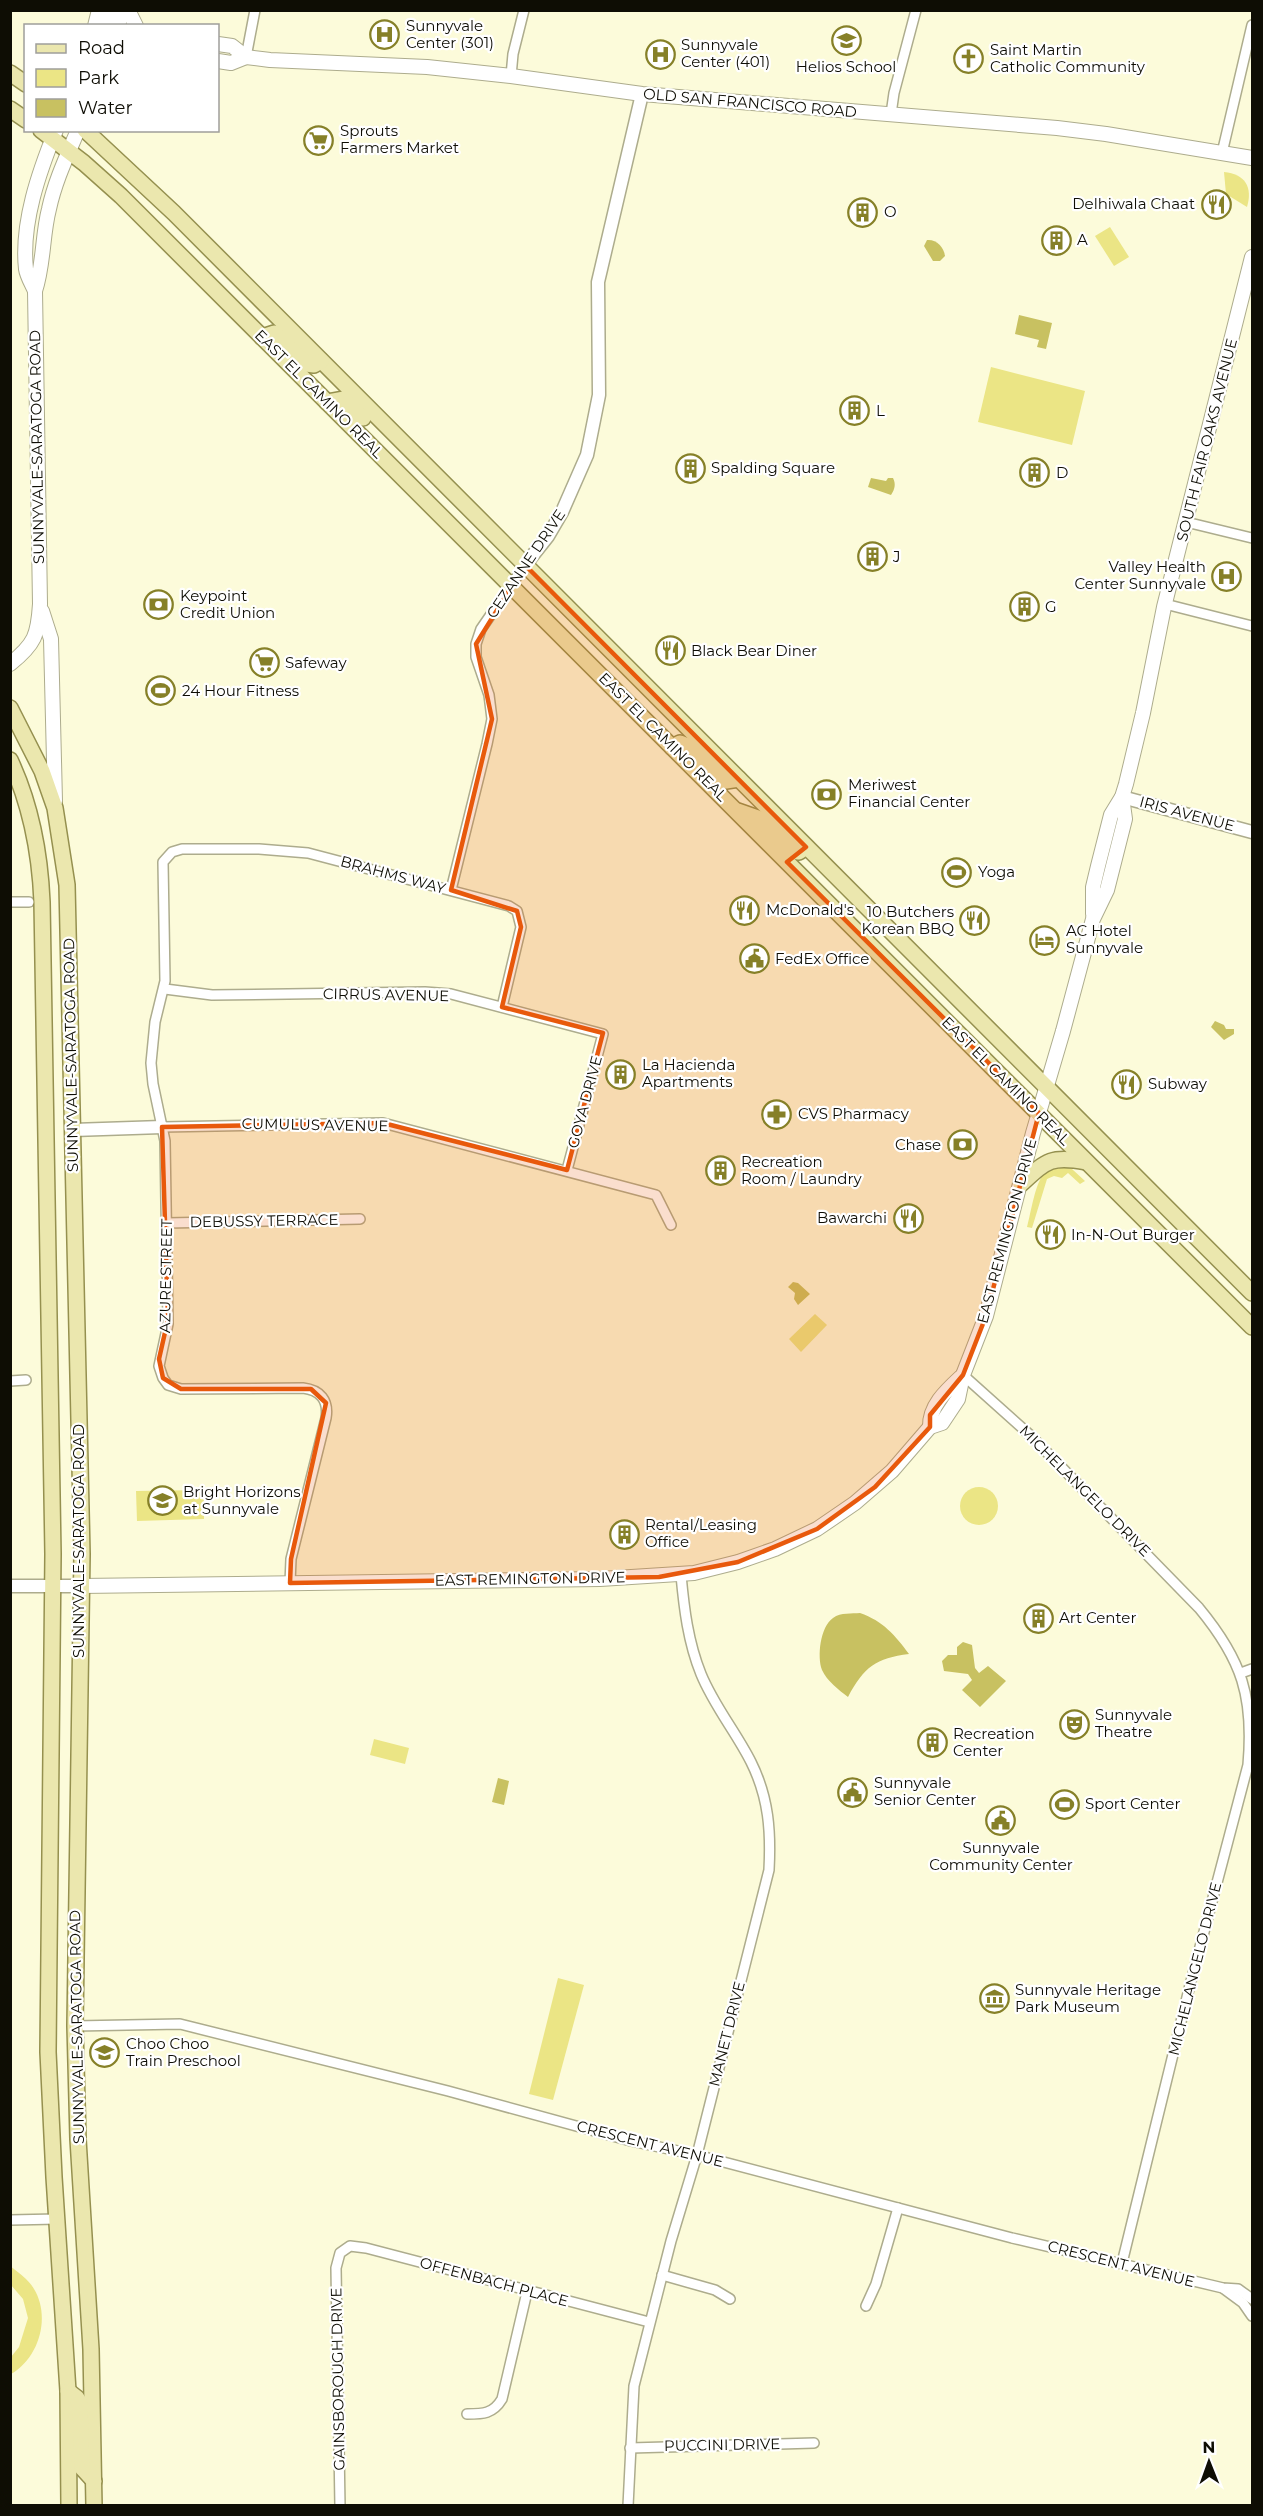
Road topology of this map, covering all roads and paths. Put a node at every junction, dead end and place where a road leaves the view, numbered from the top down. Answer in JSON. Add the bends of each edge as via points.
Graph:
{"nodes":[{"id":1,"x":128,"y":10,"type":"edge"},
{"id":2,"x":255,"y":10,"type":"edge"},
{"id":3,"x":524,"y":10,"type":"edge"},
{"id":4,"x":916,"y":10,"type":"edge"},
{"id":5,"x":135,"y":24,"type":"edge"},
{"id":6,"x":1252,"y":25,"type":"edge"},
{"id":7,"x":219,"y":44,"type":"edge"},
{"id":8,"x":246,"y":57,"type":"junction"},
{"id":9,"x":219,"y":61,"type":"edge"},
{"id":10,"x":10,"y":74,"type":"edge"},
{"id":11,"x":511,"y":76,"type":"junction"},
{"id":12,"x":24,"y":83,"type":"edge"},
{"id":13,"x":642,"y":94,"type":"junction"},
{"id":14,"x":10,"y":110,"type":"edge"},
{"id":15,"x":891,"y":114,"type":"junction"},
{"id":16,"x":24,"y":119,"type":"edge"},
{"id":17,"x":77,"y":132,"type":"edge"},
{"id":18,"x":87,"y":132,"type":"edge"},
{"id":19,"x":50,"y":134,"type":"edge"},
{"id":20,"x":69,"y":152,"type":"junction"},
{"id":21,"x":1222,"y":153,"type":"junction"},
{"id":22,"x":1252,"y":158,"type":"edge"},
{"id":23,"x":1252,"y":257,"type":"edge"},
{"id":24,"x":35,"y":291,"type":"junction"},
{"id":25,"x":262,"y":337,"type":"junction"},
{"id":26,"x":321,"y":361,"type":"junction"},
{"id":27,"x":327,"y":402,"type":"junction"},
{"id":28,"x":403,"y":445,"type":"junction"},
{"id":29,"x":1186,"y":522,"type":"junction"},
{"id":30,"x":1252,"y":538,"type":"edge"},
{"id":31,"x":525,"y":566,"type":"junction"},
{"id":32,"x":512,"y":586,"type":"junction"},
{"id":33,"x":40,"y":604,"type":"junction"},
{"id":34,"x":1165,"y":604,"type":"junction"},
{"id":35,"x":1252,"y":626,"type":"edge"},
{"id":36,"x":10,"y":664,"type":"edge"},
{"id":37,"x":10,"y":708,"type":"edge"},
{"id":38,"x":672,"y":747,"type":"junction"},
{"id":39,"x":10,"y":760,"type":"edge"},
{"id":40,"x":739,"y":779,"type":"junction"},
{"id":41,"x":1122,"y":797,"type":"junction"},
{"id":42,"x":55,"y":808,"type":"junction"},
{"id":43,"x":735,"y":810,"type":"junction"},
{"id":44,"x":1252,"y":832,"type":"edge"},
{"id":45,"x":806,"y":847,"type":"junction"},
{"id":46,"x":168,"y":855,"type":"joint"},
{"id":47,"x":451,"y":890,"type":"junction"},
{"id":48,"x":10,"y":902,"type":"edge"},
{"id":49,"x":29,"y":902,"type":"dead end"},
{"id":50,"x":165,"y":989,"type":"junction"},
{"id":51,"x":502,"y":1007,"type":"junction"},
{"id":52,"x":603,"y":1034,"type":"joint"},
{"id":53,"x":1047,"y":1087,"type":"junction"},
{"id":54,"x":1039,"y":1113,"type":"junction"},
{"id":55,"x":162,"y":1127,"type":"junction"},
{"id":56,"x":73,"y":1130,"type":"junction"},
{"id":57,"x":1086,"y":1162,"type":"junction"},
{"id":58,"x":567,"y":1170,"type":"junction"},
{"id":59,"x":1021,"y":1185,"type":"junction"},
{"id":60,"x":360,"y":1219,"type":"dead end"},
{"id":61,"x":167,"y":1223,"type":"junction"},
{"id":62,"x":671,"y":1225,"type":"dead end"},
{"id":63,"x":1252,"y":1293,"type":"edge"},
{"id":64,"x":1252,"y":1327,"type":"edge"},
{"id":65,"x":963,"y":1375,"type":"junction"},
{"id":66,"x":27,"y":1380,"type":"dead end"},
{"id":67,"x":10,"y":1381,"type":"edge"},
{"id":68,"x":681,"y":1575,"type":"junction"},
{"id":69,"x":290,"y":1583,"type":"junction"},
{"id":70,"x":10,"y":1586,"type":"edge"},
{"id":71,"x":52,"y":1586,"type":"junction"},
{"id":72,"x":81,"y":1586,"type":"junction"},
{"id":73,"x":1252,"y":1669,"type":"edge"},
{"id":74,"x":1241,"y":1673,"type":"junction"},
{"id":75,"x":75,"y":2026,"type":"junction"},
{"id":76,"x":697,"y":2155,"type":"junction"},
{"id":77,"x":898,"y":2208,"type":"junction"},
{"id":78,"x":10,"y":2220,"type":"edge"},
{"id":79,"x":57,"y":2220,"type":"junction"},
{"id":80,"x":340,"y":2253,"type":"joint"},
{"id":81,"x":1122,"y":2264,"type":"junction"},
{"id":82,"x":662,"y":2275,"type":"junction"},
{"id":83,"x":1223,"y":2288,"type":"junction"},
{"id":84,"x":527,"y":2292,"type":"junction"},
{"id":85,"x":730,"y":2299,"type":"dead end"},
{"id":86,"x":1252,"y":2299,"type":"edge"},
{"id":87,"x":866,"y":2306,"type":"dead end"},
{"id":88,"x":1252,"y":2315,"type":"edge"},
{"id":89,"x":650,"y":2322,"type":"junction"},
{"id":90,"x":68,"y":2391,"type":"junction"},
{"id":91,"x":467,"y":2414,"type":"dead end"},
{"id":92,"x":814,"y":2443,"type":"dead end"},
{"id":93,"x":630,"y":2448,"type":"junction"},
{"id":94,"x":94,"y":2481,"type":"junction"},
{"id":95,"x":69,"y":2505,"type":"edge"},
{"id":96,"x":94,"y":2505,"type":"edge"},
{"id":97,"x":340,"y":2505,"type":"edge"},
{"id":98,"x":628,"y":2505,"type":"edge"}],
"edges":[{"from":1,"to":5,"type":"main road"},
{"from":2,"to":8,"type":"street"},
{"from":3,"to":11,"type":"street"},
{"from":4,"to":15,"type":"street"},
{"from":6,"to":21,"type":"street"},
{"from":7,"to":8,"type":"main road","name":"OLD SAN FRANCISCO ROAD","via":[[231,46]]},
{"from":8,"to":9,"type":"main road","name":"OLD SAN FRANCISCO ROAD","via":[[231,63]]},
{"from":8,"to":11,"type":"main road","name":"OLD SAN FRANCISCO ROAD"},
{"from":10,"to":12,"type":"main road"},
{"from":11,"to":13,"type":"main road","name":"OLD SAN FRANCISCO ROAD"},
{"from":13,"to":15,"type":"main road","name":"OLD SAN FRANCISCO ROAD"},
{"from":13,"to":31,"type":"street","name":"CEZANNE DRIVE","via":[[598,282],[599,395],[587,454],[562,512]]},
{"from":14,"to":16,"type":"main road"},
{"from":15,"to":21,"type":"main road","name":"OLD SAN FRANCISCO ROAD","via":[[1106,134]]},
{"from":17,"to":20,"type":"main road","name":"SUNNYVALE-SARATOGA ROAD"},
{"from":18,"to":26,"type":"main road","name":"EAST EL CAMINO REAL","via":[[149,188]]},
{"from":19,"to":20,"type":"main road","name":"EAST EL CAMINO REAL"},
{"from":19,"to":24,"type":"main road","name":"SUNNYVALE-SARATOGA ROAD","via":[[28,232],[26,271]]},
{"from":20,"to":24,"type":"main road","name":"SUNNYVALE-SARATOGA ROAD","via":[[49,209],[42,271]]},
{"from":20,"to":25,"type":"main road","name":"EAST EL CAMINO REAL","via":[[120,196]]},
{"from":21,"to":22,"type":"main road","name":"OLD SAN FRANCISCO ROAD"},
{"from":23,"to":29,"type":"main road","name":"SOUTH FAIR OAKS AVENUE"},
{"from":24,"to":33,"type":"main road","name":"SUNNYVALE-SARATOGA ROAD"},
{"from":25,"to":26,"type":"main road","via":[[274,333],[306,364]]},
{"from":25,"to":27,"type":"main road","name":"EAST EL CAMINO REAL"},
{"from":26,"to":28,"type":"main road","name":"EAST EL CAMINO REAL"},
{"from":27,"to":28,"type":"main road","via":[[343,399],[388,444]]},
{"from":27,"to":32,"type":"main road","name":"EAST EL CAMINO REAL"},
{"from":28,"to":31,"type":"main road","name":"EAST EL CAMINO REAL"},
{"from":29,"to":30,"type":"street"},
{"from":29,"to":34,"type":"main road","name":"SOUTH FAIR OAKS AVENUE"},
{"from":31,"to":32,"type":"street","name":"CEZANNE DRIVE"},
{"from":31,"to":40,"type":"main road","name":"EAST EL CAMINO REAL"},
{"from":32,"to":38,"type":"main road","name":"EAST EL CAMINO REAL"},
{"from":32,"to":47,"type":"street","name":"CEZANNE DRIVE","via":[[481,629],[476,644],[492,719]]},
{"from":33,"to":36,"type":"main road","name":"SUNNYVALE-SARATOGA ROAD","via":[[39,621],[29,649]]},
{"from":33,"to":42,"type":"main road","name":"SUNNYVALE-SARATOGA ROAD","via":[[51,639]]},
{"from":34,"to":35,"type":"street"},
{"from":34,"to":41,"type":"main road","name":"SOUTH FAIR OAKS AVENUE"},
{"from":37,"to":42,"type":"main road","via":[[42,771]]},
{"from":38,"to":40,"type":"main road","via":[[680,743],[690,747],[726,781]]},
{"from":38,"to":43,"type":"main road","name":"EAST EL CAMINO REAL"},
{"from":39,"to":71,"type":"main road","name":"SUNNYVALE-SARATOGA ROAD","via":[[37,843],[42,902]]},
{"from":40,"to":45,"type":"main road","name":"EAST EL CAMINO REAL"},
{"from":41,"to":44,"type":"street","name":"IRIS AVENUE"},
{"from":41,"to":53,"type":"main road","name":"SOUTH FAIR OAKS AVENUE","via":[[1125,819],[1107,890],[1092,919]]},
{"from":42,"to":56,"type":"main road","name":"SUNNYVALE-SARATOGA ROAD","via":[[67,885]]},
{"from":43,"to":45,"type":"main road","via":[[758,818],[792,851]]},
{"from":43,"to":54,"type":"main road","name":"EAST EL CAMINO REAL"},
{"from":45,"to":53,"type":"main road","name":"EAST EL CAMINO REAL"},
{"from":46,"to":47,"type":"street","name":"BRAHMS WAY","via":[[182,849],[284,850]]},
{"from":46,"to":50,"type":"street","name":"AZURE STREET","via":[[163,868]]},
{"from":47,"to":51,"type":"street","name":"BRAHMS WAY","via":[[517,911],[522,927]]},
{"from":48,"to":49,"type":"street"},
{"from":50,"to":51,"type":"street","name":"CIRRUS AVENUE","via":[[212,995],[425,992],[451,994]]},
{"from":50,"to":55,"type":"street","name":"AZURE STREET","via":[[155,1022],[151,1063]]},
{"from":51,"to":52,"type":"street","name":"CIRRUS AVENUE"},
{"from":52,"to":58,"type":"street","name":"GOYA DRIVE"},
{"from":53,"to":54,"type":"main road","name":"EAST REMINGTON DRIVE"},
{"from":53,"to":63,"type":"main road","name":"EAST EL CAMINO REAL"},
{"from":54,"to":57,"type":"main road","name":"EAST EL CAMINO REAL"},
{"from":54,"to":59,"type":"main road","name":"EAST REMINGTON DRIVE"},
{"from":55,"to":56,"type":"street","name":"CUMULUS AVENUE"},
{"from":55,"to":58,"type":"street","name":"CUMULUS AVENUE","via":[[383,1123]]},
{"from":55,"to":61,"type":"street","name":"AZURE STREET"},
{"from":56,"to":72,"type":"main road","name":"SUNNYVALE-SARATOGA ROAD"},
{"from":57,"to":59,"type":"main road","via":[[1053,1159]]},
{"from":57,"to":64,"type":"main road","name":"EAST EL CAMINO REAL"},
{"from":58,"to":62,"type":"street","name":"CUMULUS AVENUE","via":[[656,1195]]},
{"from":59,"to":65,"type":"main road","name":"EAST REMINGTON DRIVE","via":[[986,1316]]},
{"from":60,"to":61,"type":"street","name":"DEBUSSY TERRACE"},
{"from":61,"to":69,"type":"street","name":"AZURE STREET","via":[[168,1330],[159,1366],[168,1385],[181,1389],[303,1388],[321,1394],[326,1402],[326,1418],[291,1560]]},
{"from":65,"to":68,"type":"main road","name":"EAST REMINGTON DRIVE","via":[[945,1391],[930,1415],[930,1427],[892,1471],[817,1528],[755,1557]]},
{"from":65,"to":74,"type":"street","name":"MICHELANGELO DRIVE","via":[[1030,1435],[1199,1608],[1221,1634]]},
{"from":66,"to":67,"type":"street"},
{"from":68,"to":69,"type":"main road","name":"EAST REMINGTON DRIVE"},
{"from":68,"to":76,"type":"street","name":"MANET DRIVE","via":[[695,1659],[718,1708],[751,1761],[761,1785],[771,1833],[769,1870]]},
{"from":69,"to":72,"type":"main road","name":"EAST REMINGTON DRIVE"},
{"from":70,"to":71,"type":"street"},
{"from":71,"to":72,"type":"street"},
{"from":71,"to":79,"type":"main road","name":"SUNNYVALE-SARATOGA ROAD","via":[[47,1994]]},
{"from":72,"to":75,"type":"main road","name":"SUNNYVALE-SARATOGA ROAD"},
{"from":73,"to":74,"type":"street"},
{"from":74,"to":81,"type":"street","name":"MICHELANGELO DRIVE","via":[[1249,1701],[1248,1765]]},
{"from":75,"to":76,"type":"street","name":"CRESCENT AVENUE","via":[[180,2024]]},
{"from":75,"to":94,"type":"main road","name":"SUNNYVALE-SARATOGA ROAD"},
{"from":76,"to":77,"type":"street","name":"CRESCENT AVENUE"},
{"from":76,"to":82,"type":"street","name":"MANET DRIVE"},
{"from":77,"to":81,"type":"street","name":"CRESCENT AVENUE"},
{"from":77,"to":87,"type":"street"},
{"from":78,"to":79,"type":"street"},
{"from":79,"to":90,"type":"main road","name":"SUNNYVALE-SARATOGA ROAD"},
{"from":80,"to":84,"type":"street","name":"OFFENBACH PLACE","via":[[350,2246],[366,2248]]},
{"from":80,"to":97,"type":"street","name":"GAINSBOROUGH DRIVE","via":[[336,2268]]},
{"from":81,"to":83,"type":"street","name":"CRESCENT AVENUE"},
{"from":82,"to":85,"type":"street","via":[[715,2290]]},
{"from":82,"to":89,"type":"street","name":"MANET DRIVE"},
{"from":83,"to":86,"type":"street","name":"CRESCENT AVENUE","via":[[1238,2289]]},
{"from":83,"to":88,"type":"street","name":"CRESCENT AVENUE"},
{"from":84,"to":89,"type":"street","name":"OFFENBACH PLACE"},
{"from":84,"to":91,"type":"street","via":[[502,2399],[496,2409]]},
{"from":89,"to":93,"type":"street","name":"MANET DRIVE","via":[[634,2386]]},
{"from":90,"to":94,"type":"main road","name":"SUNNYVALE-SARATOGA ROAD","via":[[80,2403],[82,2468]]},
{"from":90,"to":95,"type":"main road","name":"SUNNYVALE-SARATOGA ROAD"},
{"from":92,"to":93,"type":"street","name":"PUCCINI DRIVE"},
{"from":93,"to":98,"type":"street","name":"MANET DRIVE"},
{"from":94,"to":96,"type":"main road","name":"SUNNYVALE-SARATOGA ROAD"}]}
